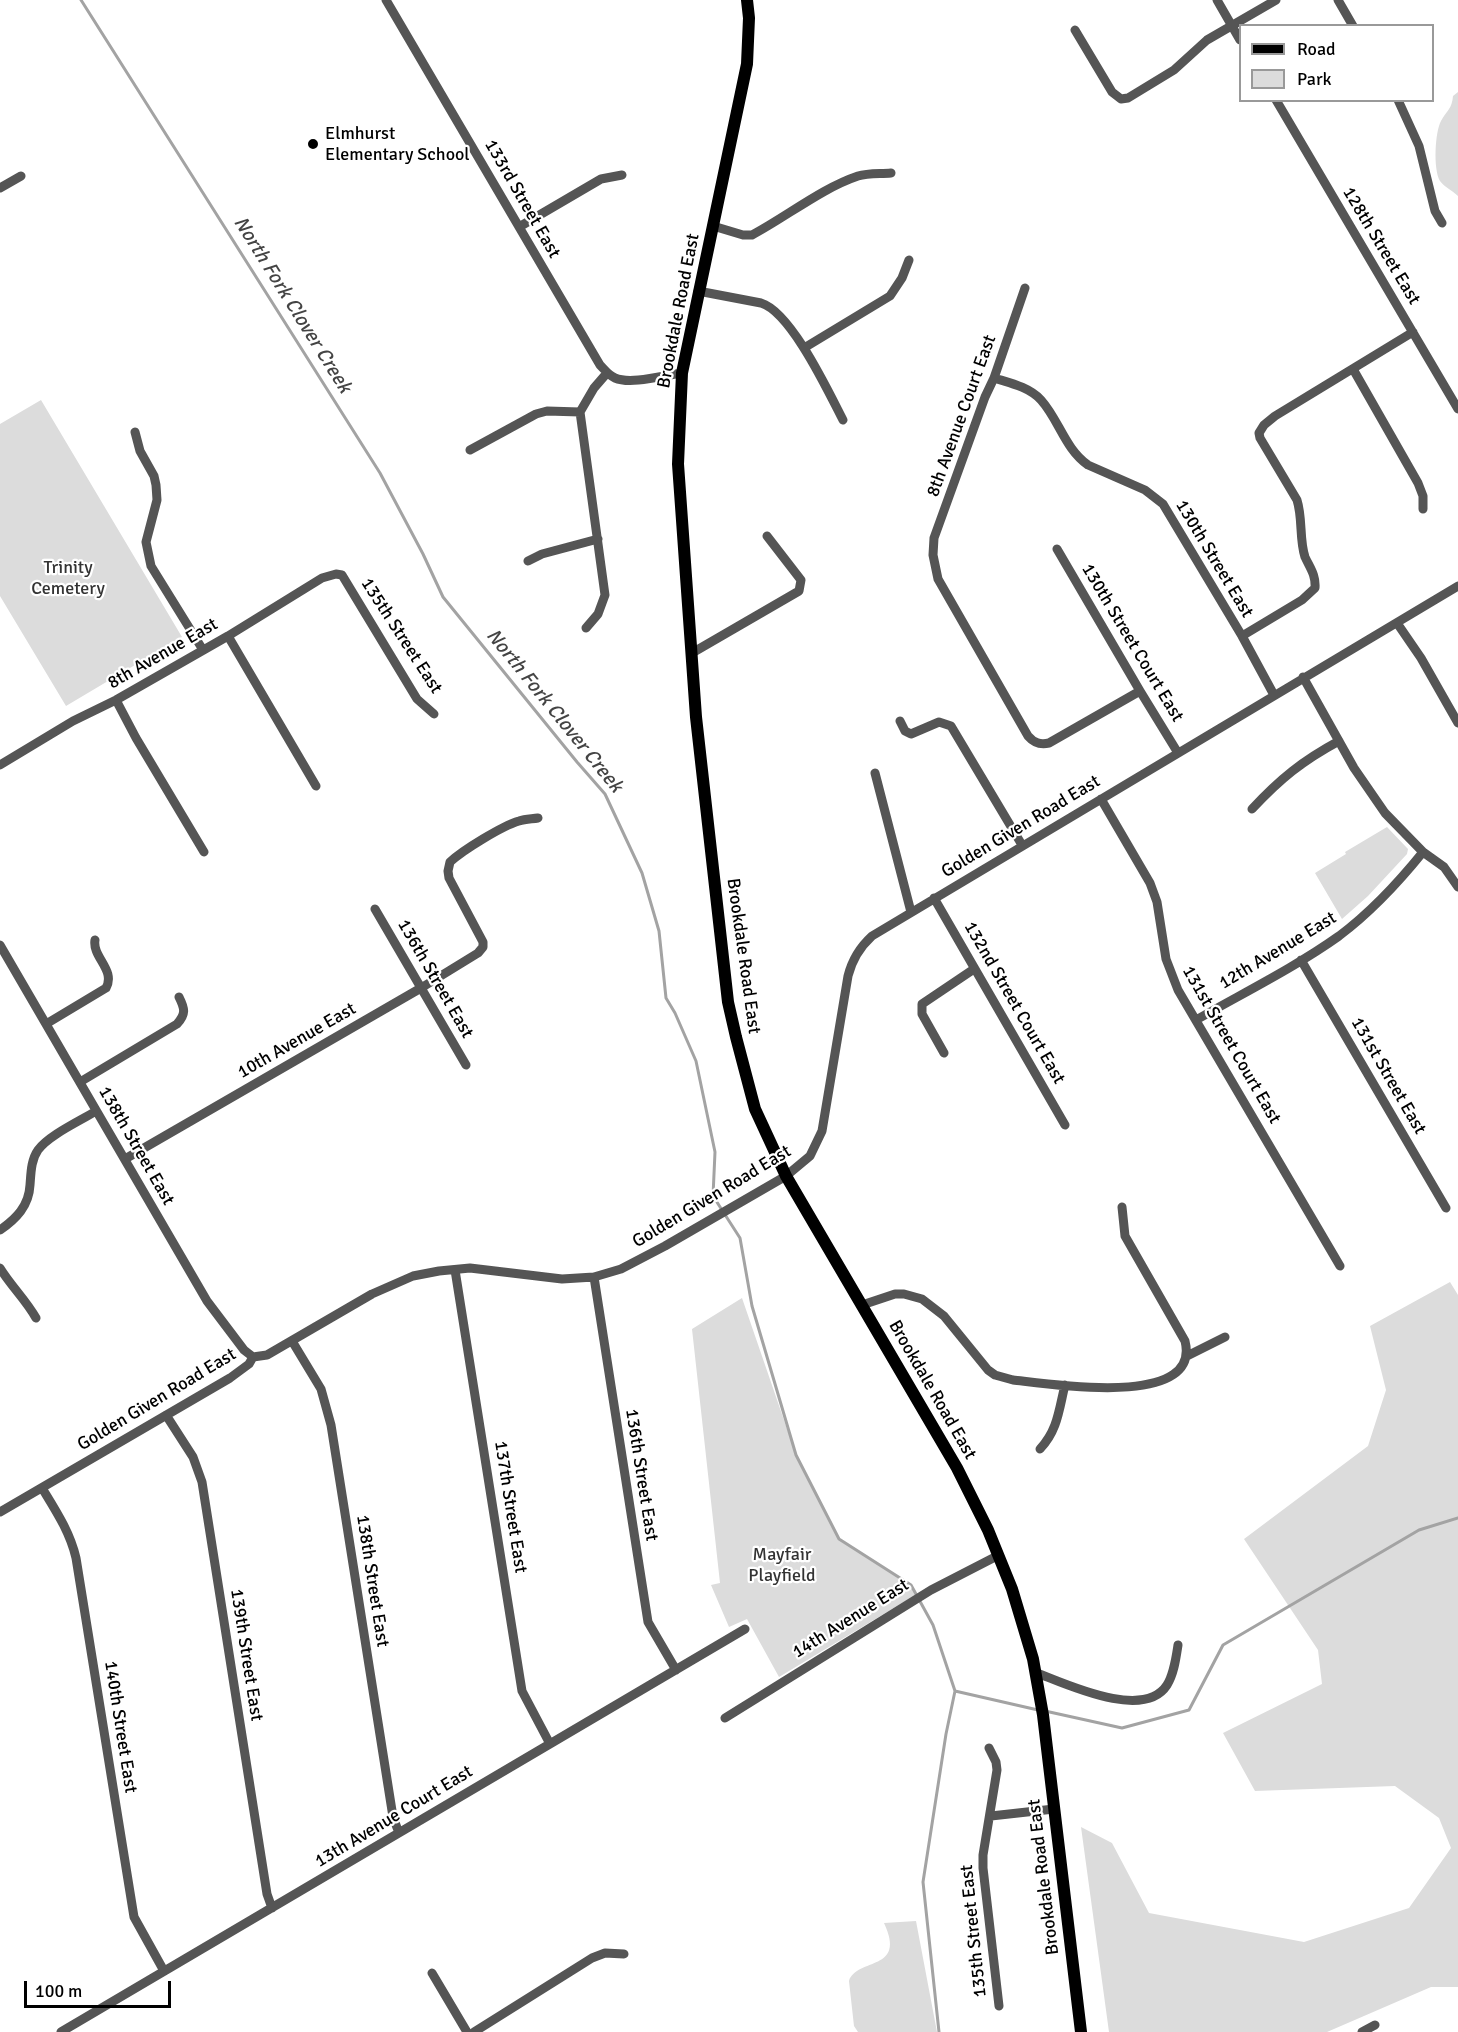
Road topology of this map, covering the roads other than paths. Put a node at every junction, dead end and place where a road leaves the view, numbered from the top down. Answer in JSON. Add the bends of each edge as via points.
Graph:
{"nodes":[{"id":1,"x":386,"y":0,"type":"edge"},
{"id":2,"x":747,"y":0,"type":"edge"},
{"id":3,"x":1217,"y":0,"type":"edge"},
{"id":4,"x":1276,"y":0,"type":"edge"},
{"id":5,"x":1338,"y":0,"type":"edge"},
{"id":6,"x":1352,"y":24,"type":"edge"},
{"id":7,"x":1232,"y":26,"type":"junction"},
{"id":8,"x":1075,"y":30,"type":"dead end"},
{"id":9,"x":1239,"y":38,"type":"edge"},
{"id":10,"x":1277,"y":102,"type":"edge"},
{"id":11,"x":1399,"y":102,"type":"edge"},
{"id":12,"x":891,"y":173,"type":"dead end"},
{"id":13,"x":622,"y":175,"type":"dead end"},
{"id":14,"x":21,"y":176,"type":"dead end"},
{"id":15,"x":0,"y":188,"type":"edge"},
{"id":16,"x":1442,"y":223,"type":"dead end"},
{"id":17,"x":713,"y":226,"type":"junction"},
{"id":18,"x":519,"y":227,"type":"junction"},
{"id":19,"x":909,"y":260,"type":"dead end"},
{"id":20,"x":1025,"y":288,"type":"dead end"},
{"id":21,"x":698,"y":291,"type":"junction"},
{"id":22,"x":1413,"y":332,"type":"junction"},
{"id":23,"x":804,"y":348,"type":"junction"},
{"id":24,"x":1353,"y":369,"type":"junction"},
{"id":25,"x":607,"y":373,"type":"junction"},
{"id":26,"x":682,"y":373,"type":"junction"},
{"id":27,"x":994,"y":378,"type":"junction"},
{"id":28,"x":1454,"y":393,"type":"edge"},
{"id":29,"x":1458,"y":408,"type":"edge"},
{"id":30,"x":580,"y":412,"type":"junction"},
{"id":31,"x":843,"y":420,"type":"dead end"},
{"id":32,"x":135,"y":432,"type":"dead end"},
{"id":33,"x":470,"y":450,"type":"dead end"},
{"id":34,"x":1423,"y":509,"type":"dead end"},
{"id":35,"x":767,"y":536,"type":"dead end"},
{"id":36,"x":598,"y":539,"type":"junction"},
{"id":37,"x":1058,"y":549,"type":"dead end"},
{"id":38,"x":528,"y":561,"type":"dead end"},
{"id":39,"x":342,"y":574,"type":"joint"},
{"id":40,"x":1458,"y":586,"type":"edge"},
{"id":41,"x":1397,"y":622,"type":"junction"},
{"id":42,"x":586,"y":628,"type":"dead end"},
{"id":43,"x":228,"y":636,"type":"junction"},
{"id":44,"x":1242,"y":636,"type":"junction"},
{"id":45,"x":203,"y":650,"type":"junction"},
{"id":46,"x":692,"y":653,"type":"junction"},
{"id":47,"x":1303,"y":678,"type":"junction"},
{"id":48,"x":1140,"y":691,"type":"junction"},
{"id":49,"x":1274,"y":694,"type":"junction"},
{"id":50,"x":116,"y":700,"type":"junction"},
{"id":51,"x":434,"y":714,"type":"dead end"},
{"id":52,"x":900,"y":721,"type":"dead end"},
{"id":53,"x":1458,"y":723,"type":"edge"},
{"id":54,"x":1339,"y":741,"type":"junction"},
{"id":55,"x":1178,"y":753,"type":"junction"},
{"id":56,"x":0,"y":765,"type":"edge"},
{"id":57,"x":875,"y":773,"type":"dead end"},
{"id":58,"x":316,"y":786,"type":"dead end"},
{"id":59,"x":1101,"y":799,"type":"junction"},
{"id":60,"x":1251,"y":809,"type":"dead end"},
{"id":61,"x":538,"y":818,"type":"dead end"},
{"id":62,"x":1022,"y":845,"type":"junction"},
{"id":63,"x":204,"y":852,"type":"dead end"},
{"id":64,"x":1423,"y":852,"type":"junction"},
{"id":65,"x":1458,"y":887,"type":"edge"},
{"id":66,"x":934,"y":898,"type":"junction"},
{"id":67,"x":375,"y":909,"type":"dead end"},
{"id":68,"x":911,"y":912,"type":"junction"},
{"id":69,"x":95,"y":940,"type":"dead end"},
{"id":70,"x":0,"y":945,"type":"edge"},
{"id":71,"x":1301,"y":960,"type":"junction"},
{"id":72,"x":974,"y":969,"type":"junction"},
{"id":73,"x":421,"y":988,"type":"junction"},
{"id":74,"x":179,"y":997,"type":"dead end"},
{"id":75,"x":1196,"y":1020,"type":"junction"},
{"id":76,"x":46,"y":1024,"type":"junction"},
{"id":77,"x":944,"y":1053,"type":"dead end"},
{"id":78,"x":466,"y":1065,"type":"dead end"},
{"id":79,"x":80,"y":1082,"type":"junction"},
{"id":80,"x":96,"y":1111,"type":"junction"},
{"id":81,"x":1065,"y":1125,"type":"dead end"},
{"id":82,"x":125,"y":1159,"type":"junction"},
{"id":83,"x":786,"y":1176,"type":"junction"},
{"id":84,"x":1122,"y":1207,"type":"dead end"},
{"id":85,"x":1446,"y":1208,"type":"dead end"},
{"id":86,"x":0,"y":1230,"type":"edge"},
{"id":87,"x":1340,"y":1266,"type":"dead end"},
{"id":88,"x":0,"y":1268,"type":"edge"},
{"id":89,"x":455,"y":1270,"type":"junction"},
{"id":90,"x":594,"y":1277,"type":"junction"},
{"id":91,"x":862,"y":1305,"type":"junction"},
{"id":92,"x":36,"y":1318,"type":"dead end"},
{"id":93,"x":1225,"y":1337,"type":"dead end"},
{"id":94,"x":292,"y":1341,"type":"junction"},
{"id":95,"x":1187,"y":1356,"type":"junction"},
{"id":96,"x":253,"y":1357,"type":"junction"},
{"id":97,"x":1065,"y":1385,"type":"junction"},
{"id":98,"x":166,"y":1415,"type":"junction"},
{"id":99,"x":1040,"y":1449,"type":"dead end"},
{"id":100,"x":42,"y":1488,"type":"junction"},
{"id":101,"x":0,"y":1512,"type":"edge"},
{"id":102,"x":999,"y":1555,"type":"junction"},
{"id":103,"x":745,"y":1629,"type":"dead end"},
{"id":104,"x":1178,"y":1645,"type":"dead end"},
{"id":105,"x":676,"y":1670,"type":"junction"},
{"id":106,"x":1037,"y":1673,"type":"junction"},
{"id":107,"x":724,"y":1718,"type":"dead end"},
{"id":108,"x":550,"y":1743,"type":"junction"},
{"id":109,"x":989,"y":1748,"type":"dead end"},
{"id":110,"x":1054,"y":1809,"type":"junction"},
{"id":111,"x":991,"y":1816,"type":"junction"},
{"id":112,"x":399,"y":1833,"type":"junction"},
{"id":113,"x":272,"y":1908,"type":"junction"},
{"id":114,"x":624,"y":1954,"type":"dead end"},
{"id":115,"x":164,"y":1971,"type":"junction"},
{"id":116,"x":432,"y":1973,"type":"dead end"},
{"id":117,"x":999,"y":2006,"type":"dead end"},
{"id":118,"x":1375,"y":2025,"type":"dead end"},
{"id":119,"x":61,"y":2032,"type":"edge"},
{"id":120,"x":467,"y":2032,"type":"edge"},
{"id":121,"x":474,"y":2032,"type":"edge"},
{"id":122,"x":1081,"y":2032,"type":"edge"},
{"id":123,"x":1362,"y":2032,"type":"edge"}],
"edges":[{"from":1,"to":18,"type":"street","name":"133rd Street East"},
{"from":2,"to":17,"type":"main road","name":"Brookdale Road East","via":[[747,64]]},
{"from":3,"to":7,"type":"street"},
{"from":4,"to":7,"type":"street"},
{"from":5,"to":6,"type":"street"},
{"from":7,"to":8,"type":"street","via":[[1200,45],[1174,70],[1121,99],[1112,92]]},
{"from":7,"to":9,"type":"street"},
{"from":10,"to":22,"type":"street","name":"128th Street East"},
{"from":11,"to":16,"type":"street","via":[[1419,146],[1435,211]]},
{"from":12,"to":17,"type":"street","via":[[849,180],[752,235]]},
{"from":13,"to":18,"type":"street","via":[[601,178]]},
{"from":14,"to":15,"type":"street"},
{"from":17,"to":21,"type":"main road","name":"Brookdale Road East"},
{"from":18,"to":25,"type":"street","name":"133rd Street East"},
{"from":19,"to":23,"type":"street","via":[[903,278],[890,296]]},
{"from":20,"to":27,"type":"street","name":"8th Avenue Court East"},
{"from":21,"to":23,"type":"street","via":[[768,305],[783,318]]},
{"from":21,"to":26,"type":"main road","name":"Brookdale Road East"},
{"from":22,"to":24,"type":"street"},
{"from":22,"to":28,"type":"street","name":"128th Street East"},
{"from":23,"to":31,"type":"street"},
{"from":24,"to":34,"type":"street","via":[[1418,483]]},
{"from":24,"to":44,"type":"street","via":[[1275,416],[1259,433],[1300,510],[1303,548],[1315,577],[1315,588]]},
{"from":25,"to":26,"type":"street","via":[[627,380]]},
{"from":25,"to":30,"type":"street"},
{"from":26,"to":46,"type":"main road","name":"Brookdale Road East","via":[[678,464]]},
{"from":27,"to":44,"type":"street","name":"130th Street East","via":[[1024,388],[1041,400],[1081,460],[1145,490],[1163,504]]},
{"from":27,"to":48,"type":"street","name":"8th Avenue Court East","via":[[934,538],[938,579],[1034,742],[1049,743]]},
{"from":28,"to":29,"type":"street","name":"128th Street East"},
{"from":30,"to":33,"type":"street","via":[[536,414]]},
{"from":30,"to":36,"type":"street"},
{"from":32,"to":45,"type":"street","via":[[156,485],[157,500],[146,542],[151,566]]},
{"from":35,"to":46,"type":"street","via":[[801,580],[799,591]]},
{"from":36,"to":38,"type":"street"},
{"from":36,"to":42,"type":"street","via":[[605,596],[598,614]]},
{"from":37,"to":48,"type":"street","name":"130th Street Court East"},
{"from":39,"to":43,"type":"street","name":"8th Avenue East","via":[[322,578]]},
{"from":39,"to":51,"type":"street","name":"135th Street East","via":[[417,699]]},
{"from":40,"to":41,"type":"street","name":"Golden Given Road East"},
{"from":41,"to":47,"type":"street","name":"Golden Given Road East"},
{"from":41,"to":53,"type":"street"},
{"from":43,"to":45,"type":"street","name":"8th Avenue East"},
{"from":43,"to":58,"type":"street"},
{"from":44,"to":49,"type":"street","name":"130th Street East"},
{"from":45,"to":50,"type":"street","name":"8th Avenue East"},
{"from":46,"to":83,"type":"main road","name":"Brookdale Road East","via":[[728,1002],[755,1109]]},
{"from":47,"to":49,"type":"street","name":"Golden Given Road East"},
{"from":47,"to":54,"type":"street"},
{"from":48,"to":55,"type":"street","name":"130th Street Court East"},
{"from":49,"to":55,"type":"street","name":"Golden Given Road East"},
{"from":50,"to":56,"type":"street","name":"8th Avenue East"},
{"from":50,"to":63,"type":"street"},
{"from":52,"to":62,"type":"street","via":[[911,734],[939,722],[951,726]]},
{"from":54,"to":60,"type":"street","via":[[1280,779]]},
{"from":54,"to":64,"type":"street","via":[[1385,813]]},
{"from":55,"to":59,"type":"street","name":"Golden Given Road East"},
{"from":57,"to":68,"type":"street"},
{"from":59,"to":62,"type":"street","name":"Golden Given Road East"},
{"from":59,"to":75,"type":"street","name":"131st Street Court East","via":[[1150,883],[1167,965]]},
{"from":61,"to":73,"type":"street","name":"10th Avenue East","via":[[518,821],[450,862],[449,878],[483,947]]},
{"from":62,"to":66,"type":"street","name":"Golden Given Road East"},
{"from":64,"to":65,"type":"street","via":[[1444,867]]},
{"from":64,"to":71,"type":"street","name":"12th Avenue East","via":[[1357,922]]},
{"from":66,"to":68,"type":"street","name":"Golden Given Road East"},
{"from":66,"to":72,"type":"street","name":"132nd Street Court East"},
{"from":67,"to":73,"type":"street","name":"136th Street East"},
{"from":68,"to":83,"type":"street","name":"Golden Given Road East","via":[[872,936],[850,966],[822,1131],[810,1156]]},
{"from":69,"to":76,"type":"street","via":[[96,951],[108,973],[106,988]]},
{"from":70,"to":76,"type":"street","name":"138th Street East"},
{"from":71,"to":75,"type":"street","name":"12th Avenue East"},
{"from":71,"to":85,"type":"street","name":"131st Street East"},
{"from":72,"to":77,"type":"street","via":[[922,1004],[922,1014]]},
{"from":72,"to":81,"type":"street","name":"132nd Street Court East"},
{"from":73,"to":78,"type":"street","name":"136th Street East"},
{"from":73,"to":82,"type":"street","name":"10th Avenue East"},
{"from":74,"to":79,"type":"street","via":[[184,1013],[177,1024]]},
{"from":75,"to":87,"type":"street","name":"131st Street Court East"},
{"from":76,"to":79,"type":"street","name":"138th Street East"},
{"from":79,"to":80,"type":"street","name":"138th Street East"},
{"from":80,"to":82,"type":"street","name":"138th Street East"},
{"from":80,"to":86,"type":"street","via":[[38,1150],[26,1203],[17,1217]]},
{"from":82,"to":96,"type":"street","name":"138th Street East","via":[[207,1301]]},
{"from":83,"to":90,"type":"street","name":"Golden Given Road East","via":[[632,1264]]},
{"from":83,"to":91,"type":"main road","name":"Brookdale Road East"},
{"from":84,"to":95,"type":"street","via":[[1125,1236],[1178,1326]]},
{"from":88,"to":92,"type":"street"},
{"from":89,"to":90,"type":"street","name":"Golden Given Road East","via":[[470,1268],[547,1278]]},
{"from":89,"to":94,"type":"street","name":"Golden Given Road East","via":[[413,1276],[389,1286]]},
{"from":89,"to":108,"type":"street","name":"137th Street East","via":[[522,1691]]},
{"from":90,"to":105,"type":"street","name":"136th Street East","via":[[648,1622]]},
{"from":91,"to":97,"type":"street","via":[[895,1294],[922,1299],[944,1316],[995,1375]]},
{"from":91,"to":102,"type":"main road","name":"Brookdale Road East","via":[[957,1468]]},
{"from":93,"to":95,"type":"street"},
{"from":94,"to":96,"type":"street","name":"Golden Given Road East","via":[[267,1355]]},
{"from":94,"to":112,"type":"street","name":"138th Street East","via":[[321,1389],[331,1425],[393,1818]]},
{"from":95,"to":97,"type":"street","via":[[1179,1371],[1135,1387]]},
{"from":96,"to":98,"type":"street","name":"Golden Given Road East","via":[[240,1371]]},
{"from":97,"to":99,"type":"street","via":[[1055,1426]]},
{"from":98,"to":100,"type":"street","name":"Golden Given Road East"},
{"from":98,"to":113,"type":"street","name":"139th Street East","via":[[193,1457],[202,1482]]},
{"from":100,"to":101,"type":"street","name":"Golden Given Road East"},
{"from":100,"to":115,"type":"street","name":"140th Street East","via":[[68,1532],[76,1558],[134,1917]]},
{"from":102,"to":106,"type":"main road","name":"Brookdale Road East"},
{"from":102,"to":107,"type":"street","name":"14th Avenue East","via":[[931,1590]]},
{"from":103,"to":105,"type":"street","name":"13th Avenue Court East"},
{"from":104,"to":106,"type":"street","via":[[1175,1664],[1162,1691],[1137,1700],[1102,1696]]},
{"from":105,"to":108,"type":"street","name":"13th Avenue Court East"},
{"from":106,"to":110,"type":"main road","name":"Brookdale Road East"},
{"from":108,"to":112,"type":"street","name":"13th Avenue Court East"},
{"from":109,"to":111,"type":"street","name":"135th Street East","via":[[998,1770]]},
{"from":110,"to":111,"type":"street"},
{"from":110,"to":122,"type":"main road","name":"Brookdale Road East"},
{"from":111,"to":117,"type":"street","name":"135th Street East","via":[[983,1868]]},
{"from":112,"to":113,"type":"street","name":"13th Avenue Court East"},
{"from":113,"to":115,"type":"street","name":"13th Avenue Court East"},
{"from":114,"to":121,"type":"street","via":[[605,1953],[592,1958]]},
{"from":115,"to":119,"type":"street","name":"13th Avenue Court East"},
{"from":116,"to":120,"type":"street"},
{"from":118,"to":123,"type":"street"}]}
